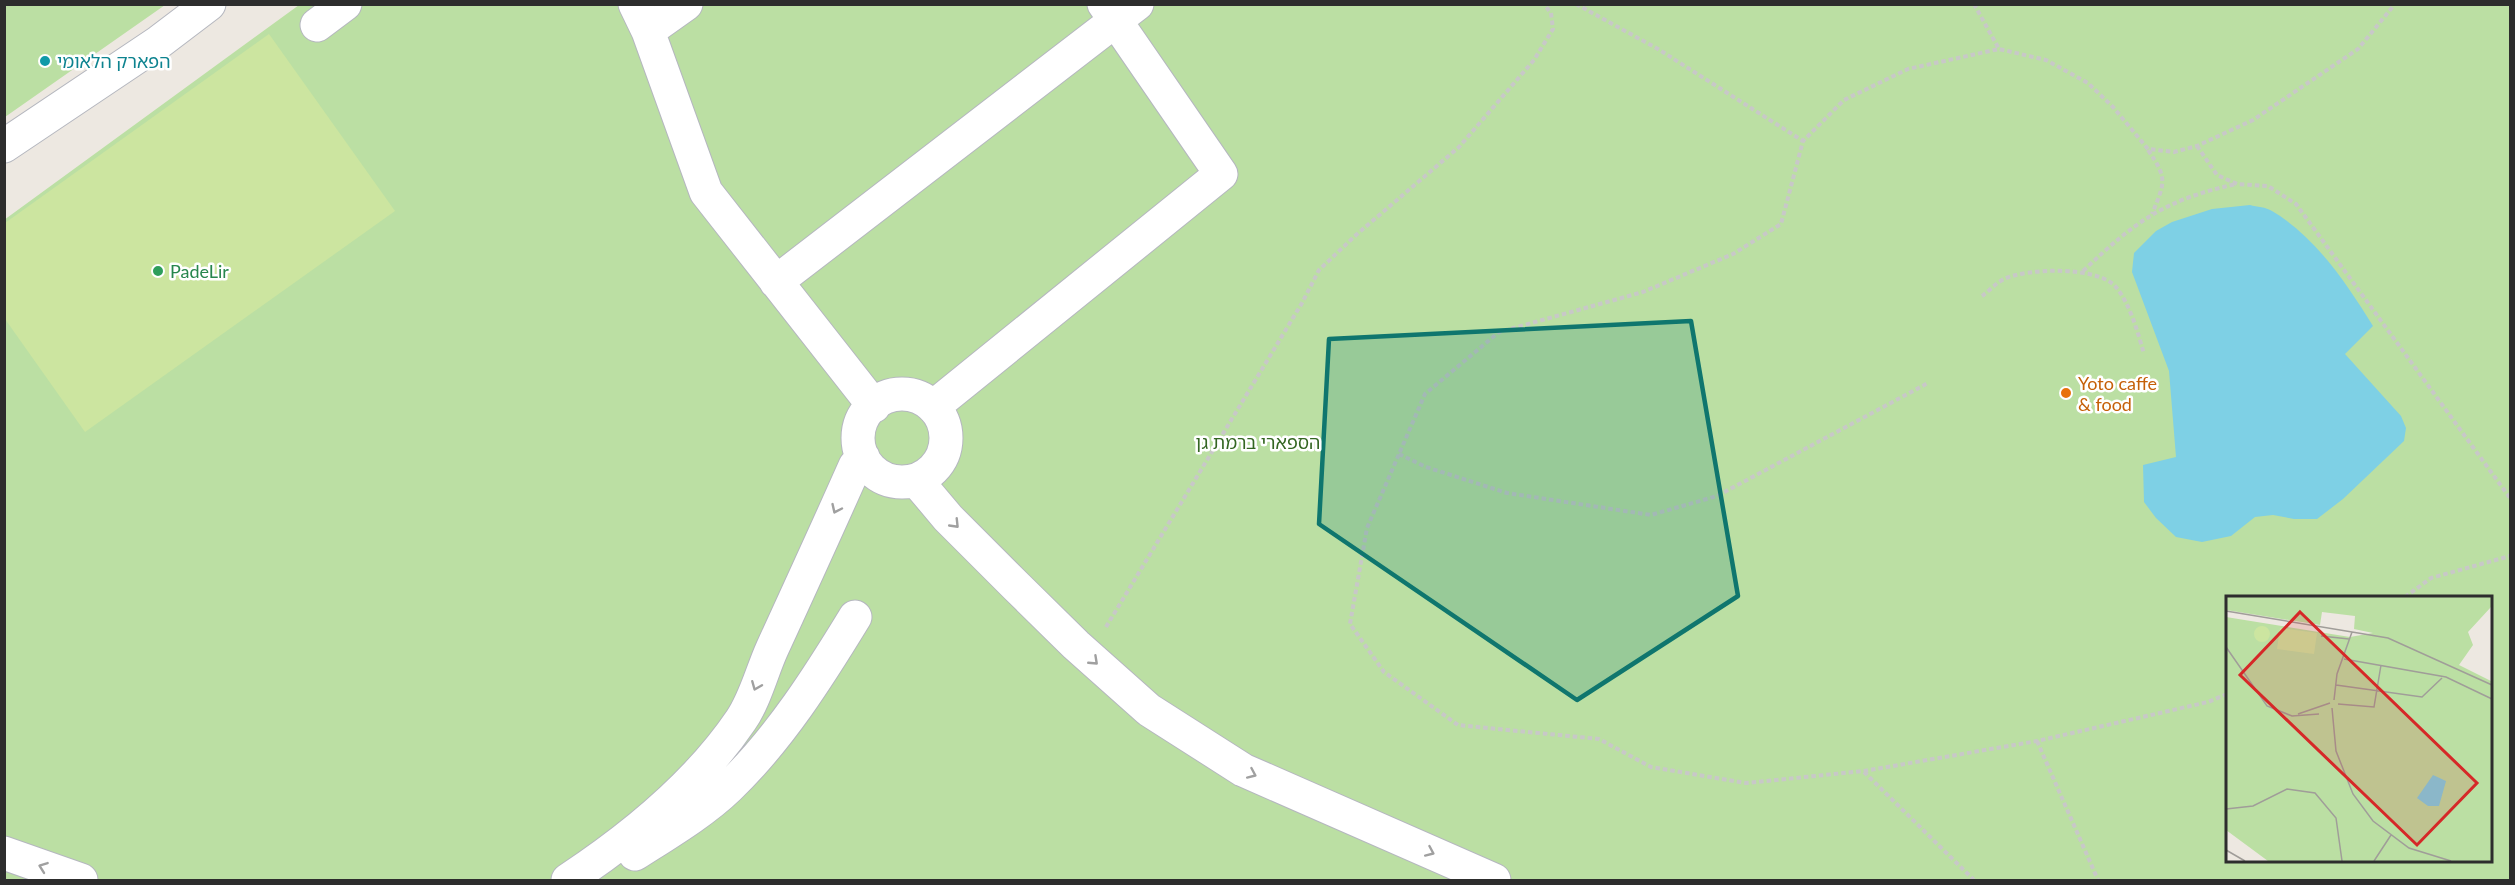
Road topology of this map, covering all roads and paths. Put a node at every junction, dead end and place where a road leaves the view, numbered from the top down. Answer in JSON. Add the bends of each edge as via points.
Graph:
{"nodes":[{"id":1,"x":209,"y":4,"type":"edge"},
{"id":2,"x":345,"y":4,"type":"edge"},
{"id":3,"x":686,"y":4,"type":"edge"},
{"id":4,"x":1545,"y":4,"type":"edge"},
{"id":5,"x":1576,"y":4,"type":"edge"},
{"id":6,"x":1974,"y":4,"type":"edge"},
{"id":7,"x":2395,"y":4,"type":"edge"},
{"id":8,"x":1118,"y":10,"type":"edge"},
{"id":9,"x":642,"y":18,"type":"edge"},
{"id":10,"x":317,"y":25,"type":"dead end"},
{"id":11,"x":1999,"y":49,"type":"junction"},
{"id":12,"x":1803,"y":141,"type":"junction"},
{"id":13,"x":4,"y":146,"type":"edge"},
{"id":14,"x":2197,"y":146,"type":"junction"},
{"id":15,"x":2148,"y":149,"type":"junction"},
{"id":16,"x":2237,"y":184,"type":"junction"},
{"id":17,"x":2152,"y":215,"type":"junction"},
{"id":18,"x":2084,"y":271,"type":"junction"},
{"id":19,"x":776,"y":282,"type":"junction"},
{"id":20,"x":1982,"y":296,"type":"dead end"},
{"id":21,"x":2144,"y":354,"type":"dead end"},
{"id":22,"x":1928,"y":383,"type":"dead end"},
{"id":23,"x":874,"y":406,"type":"junction"},
{"id":24,"x":933,"y":406,"type":"junction"},
{"id":25,"x":1399,"y":454,"type":"junction"},
{"id":26,"x":863,"y":457,"type":"junction"},
{"id":27,"x":916,"y":480,"type":"junction"},
{"id":28,"x":2511,"y":498,"type":"edge"},
{"id":29,"x":2511,"y":556,"type":"edge"},
{"id":30,"x":2406,"y":596,"type":"edge"},
{"id":31,"x":855,"y":617,"type":"dead end"},
{"id":32,"x":1083,"y":652,"type":"junction"},
{"id":33,"x":2226,"y":694,"type":"edge"},
{"id":34,"x":2037,"y":741,"type":"junction"},
{"id":35,"x":1864,"y":771,"type":"junction"},
{"id":36,"x":4,"y":854,"type":"edge"},
{"id":37,"x":81,"y":880,"type":"edge"},
{"id":38,"x":568,"y":880,"type":"edge"},
{"id":39,"x":590,"y":880,"type":"edge"},
{"id":40,"x":1494,"y":880,"type":"edge"},
{"id":41,"x":1974,"y":880,"type":"edge"},
{"id":42,"x":2098,"y":880,"type":"edge"}],
"edges":[{"from":1,"to":13,"type":"lane"},
{"from":2,"to":10,"type":"lane"},
{"from":3,"to":9,"type":"lane"},
{"from":4,"to":32,"type":"path","via":[[1553,29],[1534,60],[1459,147],[1319,270],[1143,570],[1102,632]]},
{"from":5,"to":12,"type":"path","via":[[1658,49]]},
{"from":6,"to":11,"type":"path"},
{"from":7,"to":14,"type":"path","via":[[2358,49],[2253,120]]},
{"from":8,"to":19,"type":"lane"},
{"from":8,"to":24,"type":"lane","via":[[1221,174]]},
{"from":9,"to":19,"type":"lane","via":[[706,192]]},
{"from":11,"to":12,"type":"path","via":[[1908,69],[1844,100]]},
{"from":11,"to":15,"type":"path","via":[[2046,60],[2088,83]]},
{"from":12,"to":25,"type":"path","via":[[1781,224],[1733,254],[1643,292],[1499,332],[1425,394]]},
{"from":14,"to":15,"type":"path","via":[[2174,152]]},
{"from":14,"to":16,"type":"path","via":[[2217,175]]},
{"from":15,"to":17,"type":"path","via":[[2163,172]]},
{"from":16,"to":17,"type":"path","via":[[2174,201]]},
{"from":16,"to":28,"type":"path","via":[[2268,186],[2296,204]]},
{"from":17,"to":18,"type":"path","via":[[2125,232]]},
{"from":18,"to":20,"type":"path","via":[[2040,272],[2005,279]]},
{"from":18,"to":21,"type":"path","via":[[2115,286]]},
{"from":19,"to":23,"type":"lane"},
{"from":22,"to":25,"type":"path","via":[[1717,496],[1651,515],[1507,493],[1426,467]]},
{"from":23,"to":24,"type":"lane","via":[[895,395],[909,395]]},
{"from":23,"to":26,"type":"lane","via":[[862,420],[859,435]]},
{"from":24,"to":27,"type":"lane","via":[[943,420],[945,449],[930,473]]},
{"from":25,"to":35,"type":"path","via":[[1367,528],[1350,624],[1384,672],[1458,725],[1599,739],[1651,767],[1746,783]]},
{"from":26,"to":27,"type":"lane","via":[[875,473],[887,480]]},
{"from":26,"to":38,"type":"lane","one_way":true,"via":[[855,466],[820,542],[743,718],[705,766],[661,810]]},
{"from":27,"to":32,"type":"lane","one_way":true,"via":[[948,518]]},
{"from":29,"to":30,"type":"path","via":[[2431,578]]},
{"from":31,"to":39,"type":"lane","via":[[813,686],[729,788],[675,828]]},
{"from":32,"to":40,"type":"lane","one_way":true,"via":[[1149,710],[1243,770]]},
{"from":33,"to":34,"type":"path","via":[[2208,702]]},
{"from":34,"to":35,"type":"path"},
{"from":34,"to":42,"type":"path"},
{"from":35,"to":41,"type":"path"},
{"from":37,"to":36,"type":"lane","one_way":true}]}
